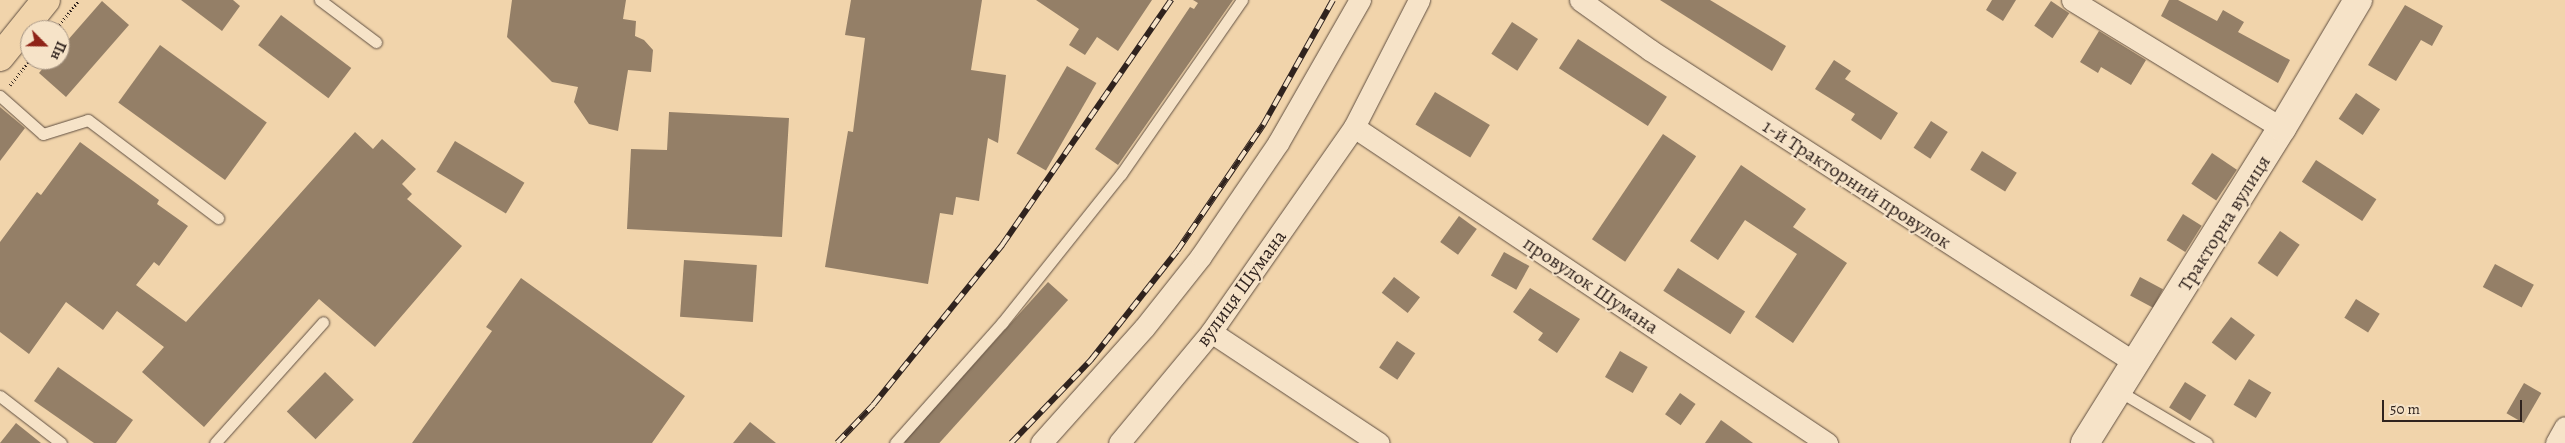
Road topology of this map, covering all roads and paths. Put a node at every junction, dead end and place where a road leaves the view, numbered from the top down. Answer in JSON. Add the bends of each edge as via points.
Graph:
{"nodes":[{"id":1,"x":46,"y":0,"type":"edge"},
{"id":2,"x":79,"y":0,"type":"edge"},
{"id":3,"x":320,"y":0,"type":"edge"},
{"id":4,"x":1242,"y":0,"type":"edge"},
{"id":5,"x":1360,"y":0,"type":"edge"},
{"id":6,"x":1419,"y":0,"type":"edge"},
{"id":7,"x":1580,"y":0,"type":"edge"},
{"id":8,"x":2072,"y":0,"type":"edge"},
{"id":9,"x":2358,"y":0,"type":"edge"},
{"id":10,"x":63,"y":20,"type":"edge"},
{"id":11,"x":376,"y":42,"type":"dead end"},
{"id":12,"x":0,"y":57,"type":"edge"},
{"id":13,"x":22,"y":70,"type":"edge"},
{"id":14,"x":0,"y":96,"type":"edge"},
{"id":15,"x":1354,"y":127,"type":"junction"},
{"id":16,"x":2282,"y":128,"type":"junction"},
{"id":17,"x":218,"y":218,"type":"dead end"},
{"id":18,"x":323,"y":322,"type":"dead end"},
{"id":19,"x":1211,"y":332,"type":"junction"},
{"id":20,"x":2136,"y":364,"type":"junction"},
{"id":21,"x":2119,"y":391,"type":"junction"},
{"id":22,"x":0,"y":396,"type":"edge"},
{"id":23,"x":2565,"y":428,"type":"edge"},
{"id":24,"x":61,"y":443,"type":"edge"},
{"id":25,"x":215,"y":443,"type":"edge"},
{"id":26,"x":895,"y":443,"type":"edge"},
{"id":27,"x":1041,"y":443,"type":"edge"},
{"id":28,"x":1119,"y":443,"type":"edge"},
{"id":29,"x":1378,"y":443,"type":"edge"},
{"id":30,"x":1827,"y":443,"type":"edge"},
{"id":31,"x":2086,"y":443,"type":"edge"},
{"id":32,"x":2207,"y":443,"type":"edge"},
{"id":33,"x":2556,"y":443,"type":"edge"}],
"edges":[{"from":1,"to":12,"type":"main road"},
{"from":2,"to":10,"type":"path"},
{"from":3,"to":11,"type":"lane"},
{"from":4,"to":26,"type":"lane","via":[[1121,174],[1002,323]]},
{"from":5,"to":27,"type":"street","via":[[1278,143],[1200,256],[1144,328]]},
{"from":6,"to":15,"type":"street","name":"вулиця Шумана"},
{"from":7,"to":20,"type":"street","name":"1-й Тракторний провулок","via":[[1650,50]]},
{"from":8,"to":16,"type":"street"},
{"from":9,"to":16,"type":"street","name":"Тракторна вулиця"},
{"from":13,"to":14,"type":"path"},
{"from":14,"to":17,"type":"lane","via":[[43,134],[88,120]]},
{"from":15,"to":19,"type":"street","name":"вулиця Шумана"},
{"from":15,"to":30,"type":"street","name":"провулок Шумана"},
{"from":16,"to":20,"type":"street","name":"Тракторна вулиця"},
{"from":18,"to":25,"type":"lane"},
{"from":19,"to":28,"type":"street","name":"вулиця Шумана"},
{"from":19,"to":29,"type":"street"},
{"from":20,"to":21,"type":"street","name":"Тракторна вулиця"},
{"from":21,"to":31,"type":"street","name":"Тракторна вулиця"},
{"from":21,"to":32,"type":"lane"},
{"from":22,"to":24,"type":"lane"},
{"from":23,"to":33,"type":"street"}]}
